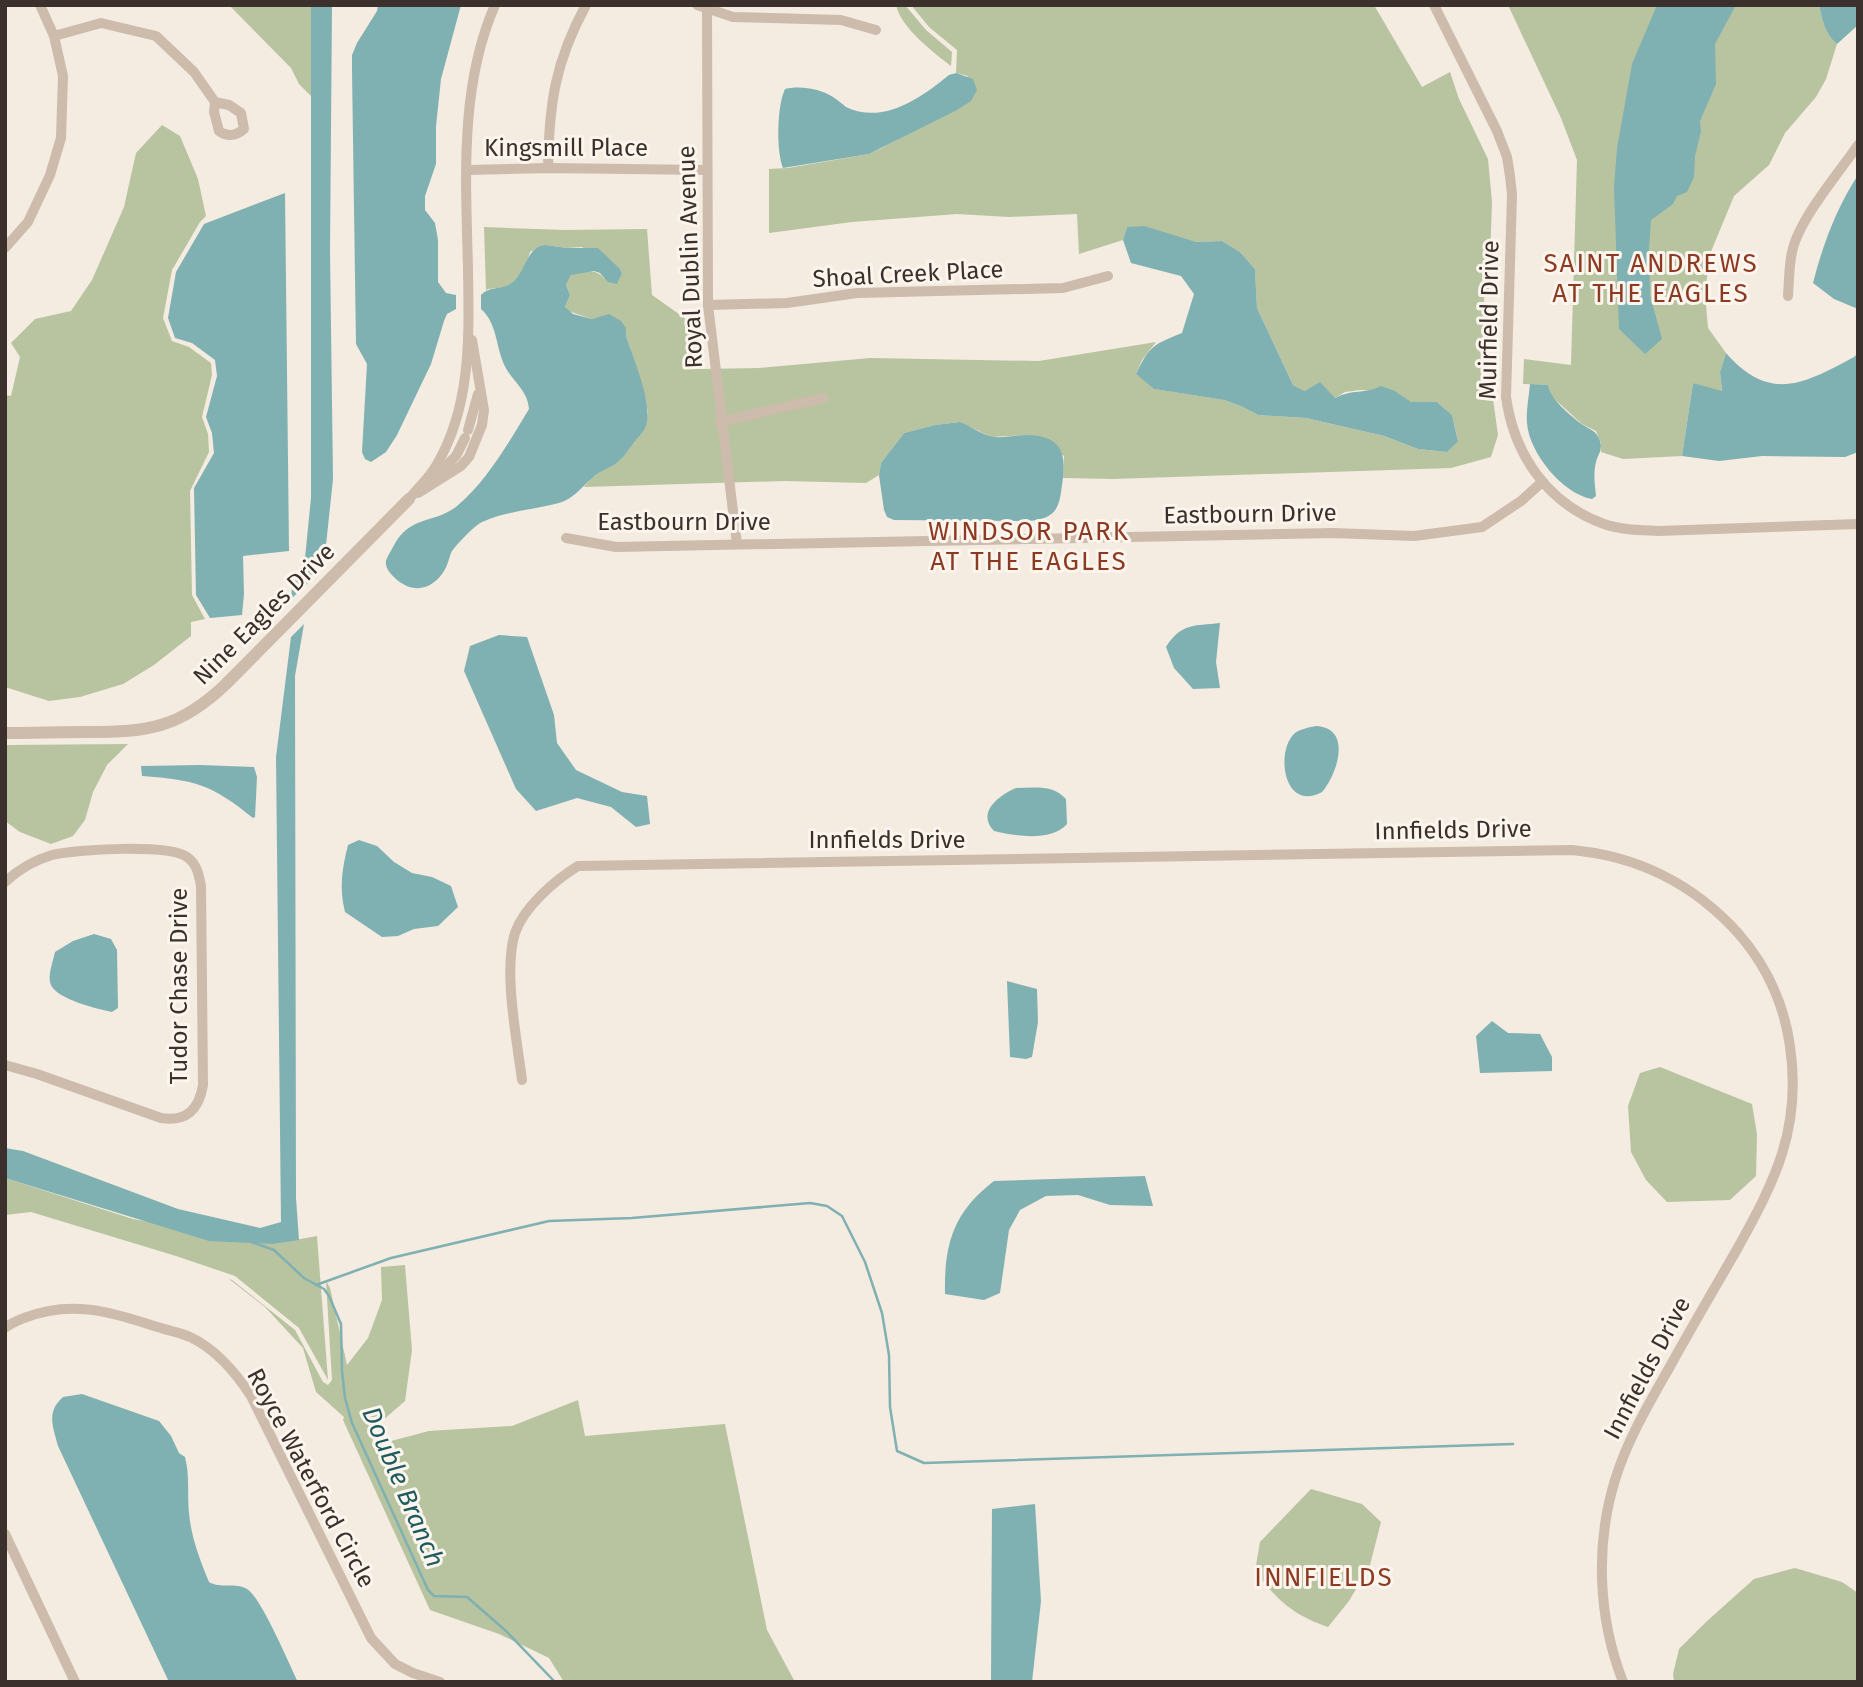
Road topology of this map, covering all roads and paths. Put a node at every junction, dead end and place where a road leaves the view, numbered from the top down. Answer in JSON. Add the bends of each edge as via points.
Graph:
{"nodes":[{"id":1,"x":40,"y":5,"type":"edge"},
{"id":2,"x":495,"y":5,"type":"edge"},
{"id":3,"x":586,"y":5,"type":"edge"},
{"id":4,"x":1434,"y":5,"type":"edge"},
{"id":5,"x":702,"y":8,"type":"edge"},
{"id":6,"x":876,"y":30,"type":"dead end"},
{"id":7,"x":54,"y":36,"type":"junction"},
{"id":8,"x":215,"y":102,"type":"dead end"},
{"id":9,"x":1858,"y":145,"type":"edge"},
{"id":10,"x":548,"y":168,"type":"junction"},
{"id":11,"x":468,"y":170,"type":"junction"},
{"id":12,"x":706,"y":170,"type":"junction"},
{"id":13,"x":5,"y":248,"type":"edge"},
{"id":14,"x":1108,"y":276,"type":"dead end"},
{"id":15,"x":1788,"y":296,"type":"dead end"},
{"id":16,"x":708,"y":305,"type":"junction"},
{"id":17,"x":470,"y":331,"type":"junction"},
{"id":18,"x":480,"y":381,"type":"junction"},
{"id":19,"x":823,"y":398,"type":"dead end"},
{"id":20,"x":720,"y":422,"type":"junction"},
{"id":21,"x":1542,"y":482,"type":"junction"},
{"id":22,"x":408,"y":499,"type":"junction"},
{"id":23,"x":1858,"y":524,"type":"edge"},
{"id":24,"x":566,"y":538,"type":"dead end"},
{"id":25,"x":737,"y":544,"type":"junction"},
{"id":26,"x":5,"y":733,"type":"edge"},
{"id":27,"x":5,"y":882,"type":"edge"},
{"id":28,"x":5,"y":1065,"type":"edge"},
{"id":29,"x":522,"y":1080,"type":"dead end"},
{"id":30,"x":5,"y":1328,"type":"edge"},
{"id":31,"x":5,"y":1534,"type":"edge"},
{"id":32,"x":75,"y":1682,"type":"edge"},
{"id":33,"x":440,"y":1682,"type":"edge"},
{"id":34,"x":1623,"y":1682,"type":"edge"}],
"edges":[{"from":1,"to":7,"type":"street"},
{"from":2,"to":11,"type":"street","name":"Nine Eagles Drive","via":[[470,91]]},
{"from":3,"to":10,"type":"street","via":[[553,91]]},
{"from":4,"to":21,"type":"street","name":"Muirfield Drive","via":[[1507,157],[1512,195],[1506,397],[1517,442]]},
{"from":5,"to":6,"type":"street","via":[[733,18],[841,20]]},
{"from":5,"to":12,"type":"street","name":"Royal Dublin Avenue"},
{"from":7,"to":8,"type":"street","via":[[101,23],[156,36],[194,72]]},
{"from":7,"to":13,"type":"street","via":[[63,76],[61,138],[28,222]]},
{"from":9,"to":15,"type":"street","via":[[1800,232],[1792,250]]},
{"from":10,"to":11,"type":"street","name":"Kingsmill Place"},
{"from":10,"to":12,"type":"street","name":"Kingsmill Place"},
{"from":11,"to":17,"type":"street","name":"Nine Eagles Drive"},
{"from":12,"to":16,"type":"street","name":"Royal Dublin Avenue"},
{"from":14,"to":16,"type":"street","name":"Shoal Creek Place","via":[[1063,288],[857,293],[787,303]]},
{"from":16,"to":20,"type":"street","name":"Royal Dublin Avenue"},
{"from":17,"to":18,"type":"street","name":"Nine Eagles Drive"},
{"from":17,"to":22,"type":"street","name":"Nine Eagles Drive","via":[[459,412],[436,466]]},
{"from":18,"to":22,"type":"street","name":"Nine Eagles Drive","via":[[477,405],[456,456]]},
{"from":18,"to":22,"type":"street","name":"Nine Eagles Drive","via":[[482,425],[468,457]]},
{"from":19,"to":20,"type":"street"},
{"from":20,"to":25,"type":"street","name":"Royal Dublin Avenue"},
{"from":21,"to":23,"type":"street","name":"Muirfield Drive","via":[[1580,513],[1630,530]]},
{"from":21,"to":25,"type":"street","name":"Eastbourn Drive","via":[[1482,527],[1425,535]]},
{"from":22,"to":26,"type":"street","name":"Nine Eagles Drive","via":[[197,709],[137,731]]},
{"from":24,"to":25,"type":"street","name":"Eastbourn Drive","via":[[616,547]]},
{"from":27,"to":28,"type":"street","name":"Tudor Chase Drive","via":[[36,861],[79,850],[162,850],[191,860],[201,886],[203,1085],[193,1110],[174,1120]]},
{"from":29,"to":34,"type":"street","name":"Innfields Drive","via":[[511,972],[515,932],[534,902],[556,879],[578,866],[1572,849],[1610,855],[1659,872],[1711,906],[1760,963],[1784,1017],[1794,1078],[1788,1138],[1769,1192],[1645,1411],[1616,1478],[1607,1511],[1602,1576],[1607,1624]]},
{"from":30,"to":33,"type":"street","name":"Royce Waterford Circle","via":[[43,1311],[79,1307],[191,1338],[219,1357],[251,1396],[371,1638],[394,1664]]},
{"from":31,"to":32,"type":"street"}]}
